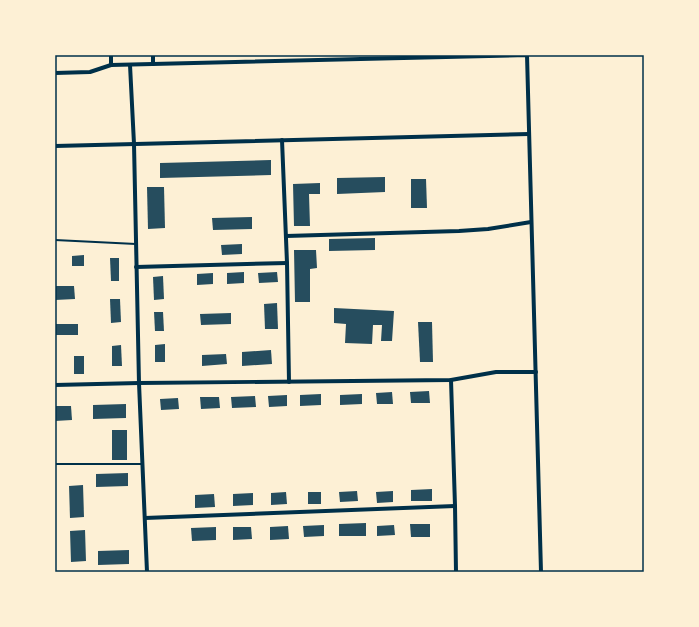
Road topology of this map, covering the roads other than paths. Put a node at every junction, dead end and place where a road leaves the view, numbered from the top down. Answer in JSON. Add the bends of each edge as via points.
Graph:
{"nodes":[{"id":1,"x":111,"y":55,"type":"edge"},
{"id":2,"x":153,"y":55,"type":"edge"},
{"id":3,"x":527,"y":55,"type":"edge"},
{"id":4,"x":433,"y":56,"type":"edge"},
{"id":5,"x":153,"y":64,"type":"junction"},
{"id":6,"x":111,"y":65,"type":"junction"},
{"id":7,"x":130,"y":65,"type":"junction"},
{"id":8,"x":55,"y":74,"type":"edge"},
{"id":9,"x":529,"y":134,"type":"junction"},
{"id":10,"x":282,"y":140,"type":"junction"},
{"id":11,"x":134,"y":144,"type":"junction"},
{"id":12,"x":55,"y":146,"type":"edge"},
{"id":13,"x":531,"y":222,"type":"junction"},
{"id":14,"x":286,"y":236,"type":"junction"},
{"id":15,"x":55,"y":240,"type":"edge"},
{"id":16,"x":136,"y":244,"type":"junction"},
{"id":17,"x":287,"y":263,"type":"junction"},
{"id":18,"x":136,"y":267,"type":"junction"},
{"id":19,"x":536,"y":372,"type":"junction"},
{"id":20,"x":451,"y":380,"type":"junction"},
{"id":21,"x":289,"y":382,"type":"junction"},
{"id":22,"x":139,"y":383,"type":"junction"},
{"id":23,"x":55,"y":385,"type":"edge"},
{"id":24,"x":55,"y":464,"type":"edge"},
{"id":25,"x":143,"y":464,"type":"junction"},
{"id":26,"x":455,"y":506,"type":"junction"},
{"id":27,"x":145,"y":518,"type":"junction"},
{"id":28,"x":147,"y":572,"type":"edge"},
{"id":29,"x":456,"y":572,"type":"edge"},
{"id":30,"x":541,"y":572,"type":"edge"}],
"edges":[{"from":1,"to":6,"type":"street"},
{"from":2,"to":5,"type":"street"},
{"from":3,"to":4,"type":"street"},
{"from":3,"to":9,"type":"street"},
{"from":4,"to":5,"type":"street"},
{"from":5,"to":7,"type":"street"},
{"from":6,"to":7,"type":"street"},
{"from":6,"to":8,"type":"street","via":[[90,72]]},
{"from":7,"to":11,"type":"street"},
{"from":9,"to":10,"type":"street"},
{"from":9,"to":13,"type":"street"},
{"from":10,"to":11,"type":"street"},
{"from":10,"to":14,"type":"street"},
{"from":11,"to":12,"type":"street"},
{"from":11,"to":16,"type":"street"},
{"from":13,"to":14,"type":"street","via":[[459,232]]},
{"from":13,"to":19,"type":"street"},
{"from":14,"to":17,"type":"street"},
{"from":15,"to":16,"type":"lane"},
{"from":16,"to":18,"type":"street"},
{"from":17,"to":18,"type":"street"},
{"from":17,"to":21,"type":"street"},
{"from":18,"to":22,"type":"street"},
{"from":19,"to":20,"type":"street","via":[[496,372]]},
{"from":19,"to":30,"type":"street"},
{"from":20,"to":21,"type":"street"},
{"from":20,"to":26,"type":"street"},
{"from":21,"to":22,"type":"street"},
{"from":22,"to":23,"type":"street"},
{"from":22,"to":25,"type":"street"},
{"from":24,"to":25,"type":"lane"},
{"from":25,"to":27,"type":"street"},
{"from":26,"to":27,"type":"street"},
{"from":26,"to":29,"type":"street"},
{"from":27,"to":28,"type":"street"}]}
